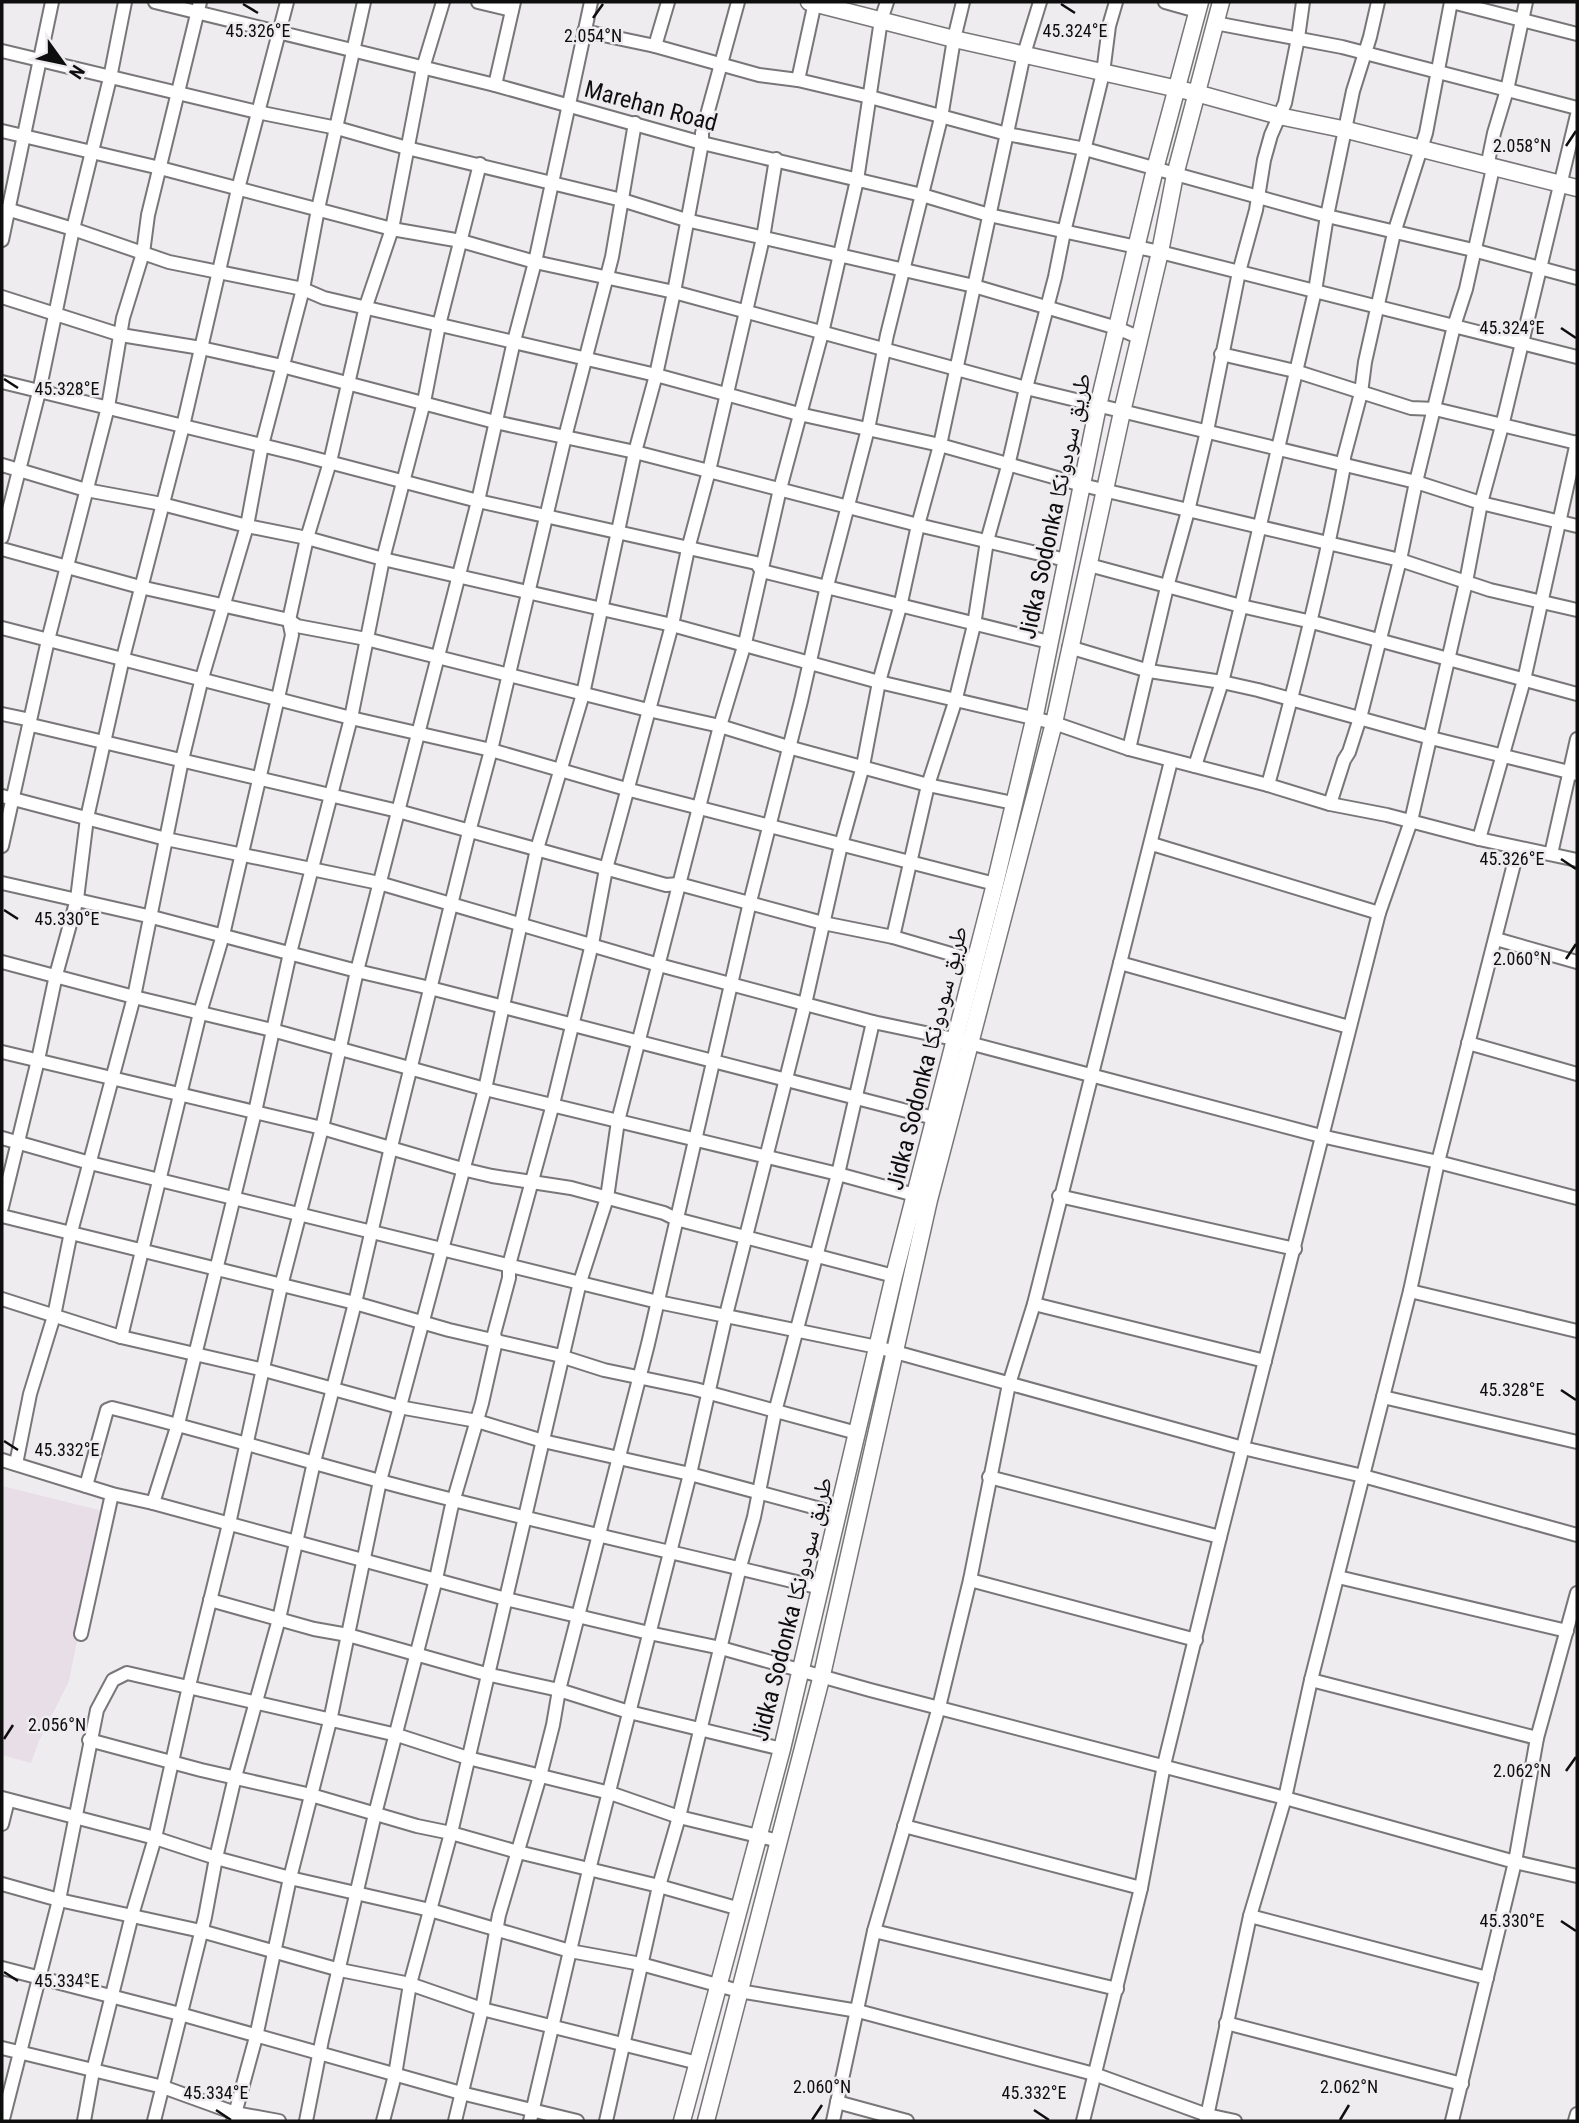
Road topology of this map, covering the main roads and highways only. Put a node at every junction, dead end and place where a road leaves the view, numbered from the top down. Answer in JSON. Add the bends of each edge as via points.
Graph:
{"nodes":[{"id":1,"x":813,"y":2,"type":"edge"},
{"id":2,"x":1221,"y":2,"type":"edge"},
{"id":3,"x":1199,"y":7,"type":"edge"},
{"id":4,"x":1176,"y":89,"type":"junction"},
{"id":5,"x":1196,"y":93,"type":"junction"},
{"id":6,"x":1569,"y":186,"type":"edge"},
{"id":7,"x":922,"y":1197,"type":"junction"},
{"id":8,"x":682,"y":2121,"type":"edge"},
{"id":9,"x":706,"y":2121,"type":"edge"}],
"edges":[{"from":1,"to":4,"type":"main road"},
{"from":2,"to":5,"type":"main road","name":"Jidka Sodonka طريق سودونكا"},
{"from":3,"to":4,"type":"main road","name":"Jidka Sodonka طريق سودونكا"},
{"from":4,"to":5,"type":"main road"},
{"from":4,"to":7,"type":"main road","name":"Jidka Sodonka طريق سودونكا","via":[[1098,406],[1034,720],[934,1118]]},
{"from":5,"to":6,"type":"main road"},
{"from":5,"to":7,"type":"main road","name":"Jidka Sodonka طريق سودونكا","via":[[1054,723],[970,1045]]},
{"from":7,"to":8,"type":"main road","name":"Jidka Sodonka طريق سودونكا","via":[[894,1276],[782,1749]]},
{"from":7,"to":9,"type":"main road","name":"Jidka Sodonka طريق سودونكا","via":[[822,1675]]}]}
